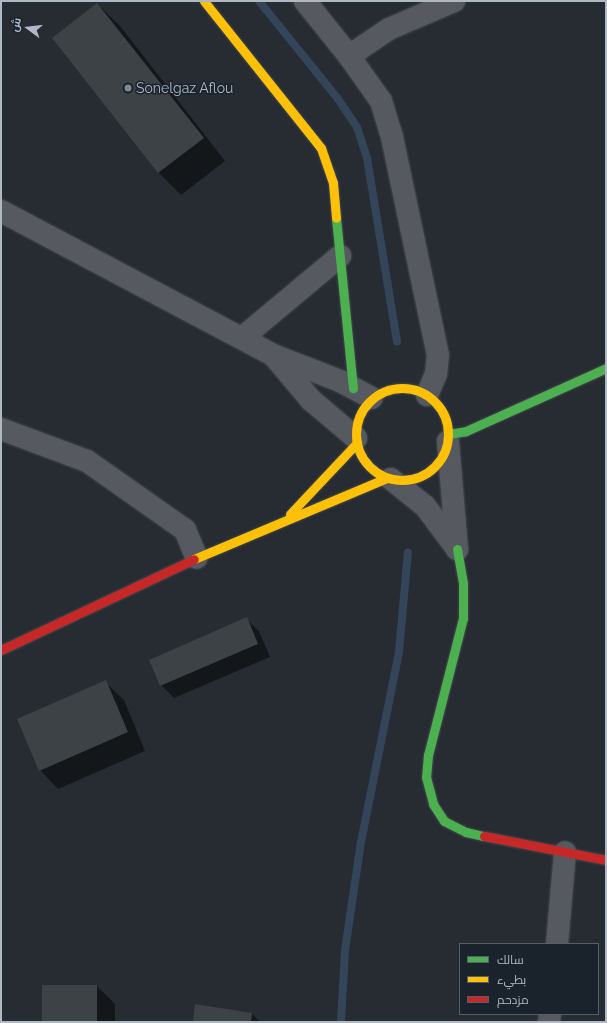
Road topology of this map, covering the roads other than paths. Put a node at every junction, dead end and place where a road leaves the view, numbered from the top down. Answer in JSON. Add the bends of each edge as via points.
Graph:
{"nodes":[{"id":1,"x":204,"y":1,"type":"edge"},
{"id":2,"x":305,"y":1,"type":"edge"},
{"id":3,"x":454,"y":1,"type":"edge"},
{"id":4,"x":349,"y":56,"type":"junction"},
{"id":5,"x":1,"y":211,"type":"edge"},
{"id":6,"x":340,"y":256,"type":"junction"},
{"id":7,"x":242,"y":338,"type":"junction"},
{"id":8,"x":273,"y":355,"type":"junction"},
{"id":9,"x":606,"y":368,"type":"edge"},
{"id":10,"x":353,"y":388,"type":"junction"},
{"id":11,"x":427,"y":395,"type":"junction"},
{"id":12,"x":372,"y":398,"type":"junction"},
{"id":13,"x":1,"y":430,"type":"edge"},
{"id":14,"x":448,"y":438,"type":"junction"},
{"id":15,"x":356,"y":440,"type":"junction"},
{"id":16,"x":389,"y":478,"type":"junction"},
{"id":17,"x":286,"y":519,"type":"junction"},
{"id":18,"x":457,"y":549,"type":"junction"},
{"id":19,"x":197,"y":558,"type":"junction"},
{"id":20,"x":1,"y":650,"type":"edge"},
{"id":21,"x":565,"y":852,"type":"junction"},
{"id":22,"x":606,"y":860,"type":"edge"},
{"id":23,"x":557,"y":943,"type":"edge"}],
"edges":[{"from":1,"to":6,"type":"street","via":[[321,148],[333,182]]},
{"from":2,"to":4,"type":"street"},
{"from":3,"to":4,"type":"street","via":[[389,29]]},
{"from":4,"to":11,"type":"street","via":[[381,101],[392,137],[438,355],[436,374]]},
{"from":5,"to":7,"type":"street"},
{"from":6,"to":7,"type":"street"},
{"from":6,"to":10,"type":"street"},
{"from":7,"to":8,"type":"street"},
{"from":8,"to":10,"type":"street"},
{"from":8,"to":15,"type":"street","via":[[311,400]]},
{"from":9,"to":14,"type":"street"},
{"from":10,"to":12,"type":"street"},
{"from":11,"to":12,"type":"street","via":[[405,387],[382,391]]},
{"from":11,"to":14,"type":"street","via":[[442,412]]},
{"from":12,"to":15,"type":"street","via":[[363,409],[357,423]]},
{"from":13,"to":19,"type":"street","via":[[87,461],[185,530]]},
{"from":14,"to":16,"type":"street","via":[[443,456],[434,467],[421,476],[406,480]]},
{"from":14,"to":18,"type":"street"},
{"from":15,"to":16,"type":"street","via":[[367,464]]},
{"from":15,"to":17,"type":"street"},
{"from":16,"to":17,"type":"street"},
{"from":16,"to":18,"type":"street","via":[[424,506]]},
{"from":17,"to":19,"type":"street"},
{"from":18,"to":21,"type":"street","via":[[463,582],[462,618],[428,755],[426,778],[433,804],[444,821],[466,832]]},
{"from":19,"to":20,"type":"street"},
{"from":21,"to":22,"type":"street"},
{"from":21,"to":23,"type":"street"}]}
